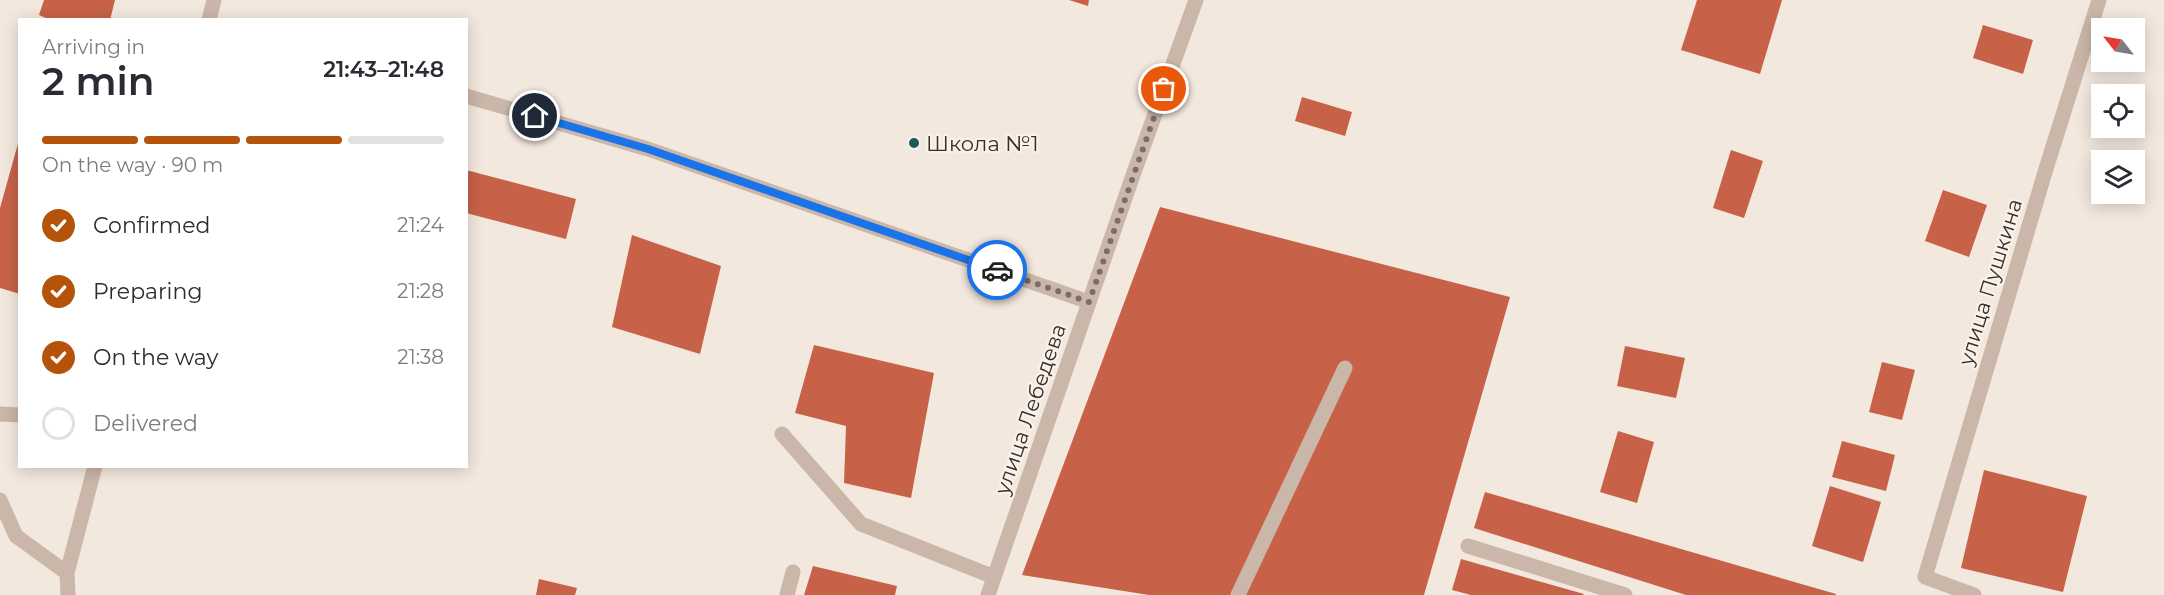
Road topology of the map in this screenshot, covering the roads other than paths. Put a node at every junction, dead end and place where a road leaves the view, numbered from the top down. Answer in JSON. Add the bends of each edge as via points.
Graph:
{"nodes":[{"id":1,"x":214,"y":0,"type":"edge"},
{"id":2,"x":1196,"y":0,"type":"edge"},
{"id":3,"x":2098,"y":0,"type":"edge"},
{"id":4,"x":210,"y":18,"type":"edge"},
{"id":5,"x":468,"y":97,"type":"edge"},
{"id":6,"x":1089,"y":302,"type":"junction"},
{"id":7,"x":1345,"y":368,"type":"dead end"},
{"id":8,"x":0,"y":414,"type":"edge"},
{"id":9,"x":18,"y":415,"type":"edge"},
{"id":10,"x":782,"y":434,"type":"dead end"},
{"id":11,"x":94,"y":468,"type":"edge"},
{"id":12,"x":0,"y":500,"type":"edge"},
{"id":13,"x":1468,"y":546,"type":"dead end"},
{"id":14,"x":794,"y":572,"type":"dead end"},
{"id":15,"x":68,"y":573,"type":"junction"},
{"id":16,"x":994,"y":577,"type":"junction"},
{"id":17,"x":68,"y":595,"type":"edge"},
{"id":18,"x":787,"y":595,"type":"edge"},
{"id":19,"x":988,"y":595,"type":"edge"},
{"id":20,"x":1238,"y":595,"type":"edge"},
{"id":21,"x":1625,"y":595,"type":"edge"},
{"id":22,"x":1974,"y":595,"type":"edge"}],
"edges":[{"from":1,"to":4,"type":"street"},
{"from":2,"to":6,"type":"street","name":"улица Лебедева"},
{"from":3,"to":22,"type":"street","name":"улица Пушкина","via":[[1925,577]]},
{"from":5,"to":6,"type":"street","via":[[648,149]]},
{"from":6,"to":16,"type":"street","name":"улица Лебедева"},
{"from":7,"to":20,"type":"street"},
{"from":8,"to":9,"type":"street"},
{"from":10,"to":16,"type":"street","via":[[861,524]]},
{"from":11,"to":15,"type":"street"},
{"from":12,"to":15,"type":"street","via":[[16,536]]},
{"from":13,"to":21,"type":"street"},
{"from":14,"to":18,"type":"street"},
{"from":15,"to":17,"type":"street"},
{"from":16,"to":19,"type":"street","name":"улица Лебедева"}]}
